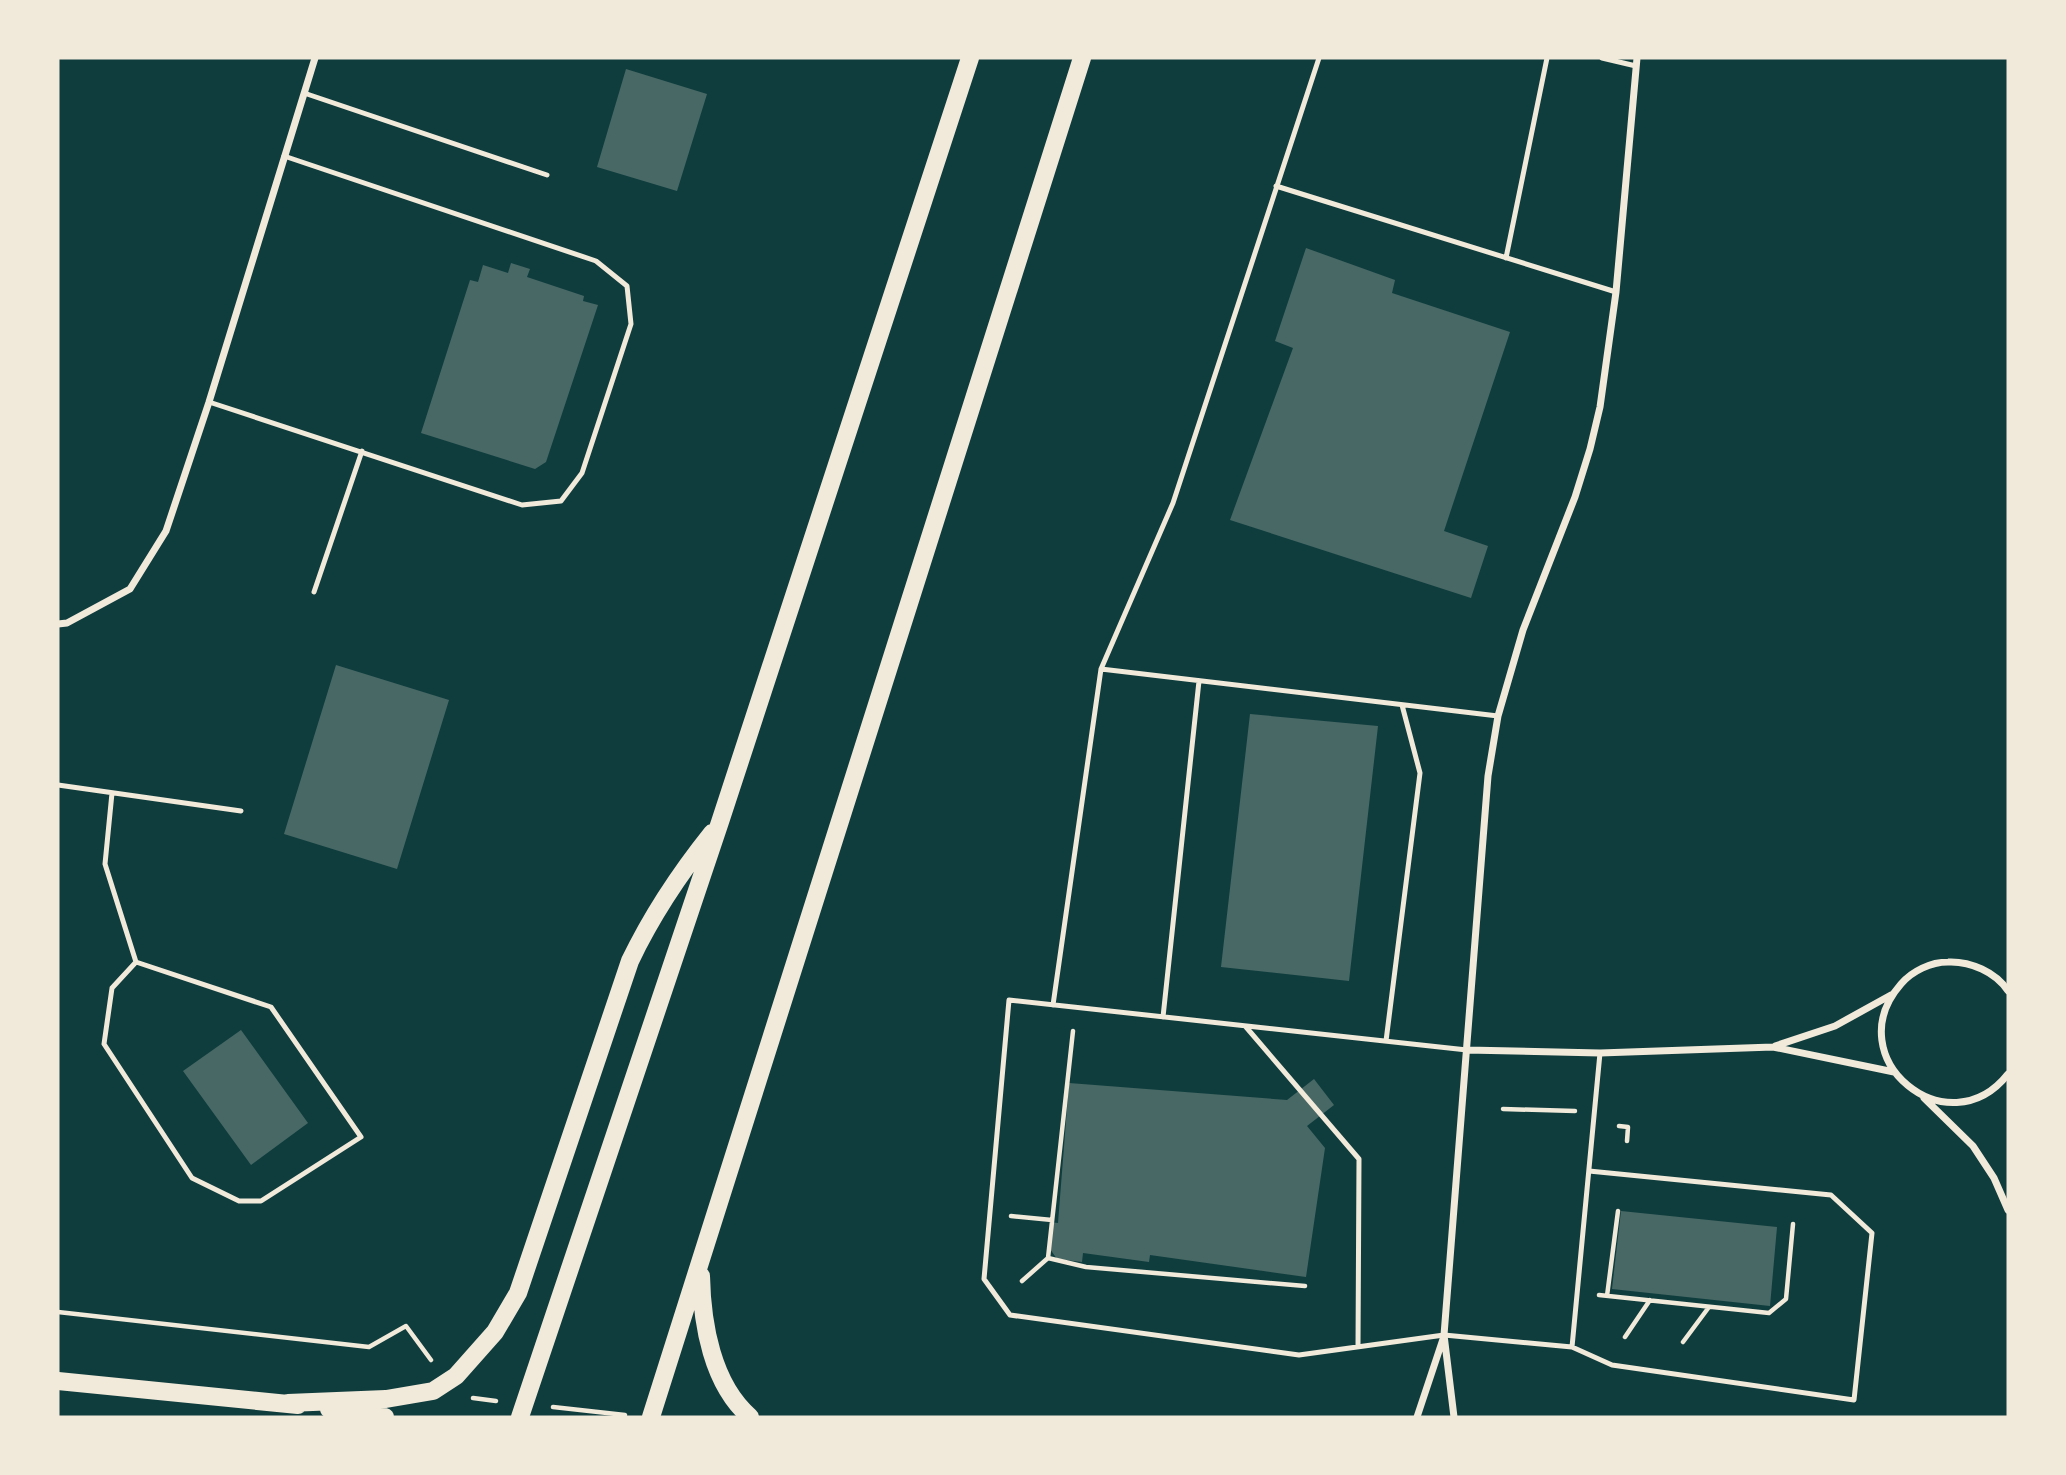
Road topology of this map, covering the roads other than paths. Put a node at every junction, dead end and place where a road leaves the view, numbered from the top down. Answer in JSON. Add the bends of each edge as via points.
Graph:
{"nodes":[{"id":1,"x":315,"y":58,"type":"edge"},
{"id":2,"x":970,"y":58,"type":"edge"},
{"id":3,"x":1082,"y":58,"type":"edge"},
{"id":4,"x":1318,"y":58,"type":"edge"},
{"id":5,"x":1547,"y":58,"type":"edge"},
{"id":6,"x":1602,"y":58,"type":"edge"},
{"id":7,"x":1636,"y":62,"type":"edge"},
{"id":8,"x":304,"y":93,"type":"junction"},
{"id":9,"x":284,"y":156,"type":"junction"},
{"id":10,"x":547,"y":174,"type":"dead end"},
{"id":11,"x":1276,"y":186,"type":"junction"},
{"id":12,"x":1506,"y":258,"type":"junction"},
{"id":13,"x":1616,"y":292,"type":"junction"},
{"id":14,"x":209,"y":402,"type":"junction"},
{"id":15,"x":362,"y":451,"type":"junction"},
{"id":16,"x":314,"y":592,"type":"dead end"},
{"id":17,"x":58,"y":624,"type":"edge"},
{"id":18,"x":1101,"y":669,"type":"junction"},
{"id":19,"x":1199,"y":681,"type":"junction"},
{"id":20,"x":1402,"y":705,"type":"junction"},
{"id":21,"x":1498,"y":716,"type":"junction"},
{"id":22,"x":58,"y":785,"type":"edge"},
{"id":23,"x":113,"y":793,"type":"junction"},
{"id":24,"x":241,"y":811,"type":"dead end"},
{"id":25,"x":720,"y":822,"type":"junction"},
{"id":26,"x":136,"y":962,"type":"junction"},
{"id":27,"x":2008,"y":991,"type":"edge"},
{"id":28,"x":1892,"y":994,"type":"junction"},
{"id":29,"x":1053,"y":1005,"type":"junction"},
{"id":30,"x":1163,"y":1017,"type":"junction"},
{"id":31,"x":1245,"y":1027,"type":"junction"},
{"id":32,"x":1386,"y":1041,"type":"junction"},
{"id":33,"x":1773,"y":1046,"type":"junction"},
{"id":34,"x":1467,"y":1050,"type":"junction"},
{"id":35,"x":1600,"y":1053,"type":"junction"},
{"id":36,"x":1894,"y":1072,"type":"junction"},
{"id":37,"x":2008,"y":1074,"type":"edge"},
{"id":38,"x":1924,"y":1097,"type":"junction"},
{"id":39,"x":1589,"y":1171,"type":"junction"},
{"id":40,"x":2008,"y":1210,"type":"edge"},
{"id":41,"x":701,"y":1260,"type":"junction"},
{"id":42,"x":1444,"y":1335,"type":"junction"},
{"id":43,"x":1358,"y":1346,"type":"junction"},
{"id":44,"x":1572,"y":1347,"type":"junction"},
{"id":45,"x":58,"y":1381,"type":"edge"},
{"id":46,"x":288,"y":1403,"type":"junction"},
{"id":47,"x":385,"y":1417,"type":"edge"},
{"id":48,"x":520,"y":1417,"type":"edge"},
{"id":49,"x":651,"y":1417,"type":"edge"},
{"id":50,"x":750,"y":1417,"type":"edge"},
{"id":51,"x":1417,"y":1417,"type":"edge"},
{"id":52,"x":1454,"y":1417,"type":"edge"}],
"edges":[{"from":1,"to":8,"type":"street"},
{"from":2,"to":25,"type":"main road"},
{"from":3,"to":41,"type":"main road"},
{"from":4,"to":11,"type":"lane"},
{"from":5,"to":12,"type":"lane"},
{"from":6,"to":7,"type":"lane"},
{"from":7,"to":13,"type":"street"},
{"from":8,"to":9,"type":"street"},
{"from":8,"to":10,"type":"lane"},
{"from":9,"to":14,"type":"street"},
{"from":9,"to":15,"type":"lane","via":[[596,261],[627,286],[631,324],[582,472],[561,501],[522,505]]},
{"from":11,"to":12,"type":"lane"},
{"from":11,"to":18,"type":"lane","via":[[1173,503]]},
{"from":12,"to":13,"type":"lane"},
{"from":13,"to":21,"type":"street","via":[[1590,449],[1523,630]]},
{"from":14,"to":15,"type":"lane"},
{"from":14,"to":17,"type":"street","via":[[166,531],[130,589]]},
{"from":15,"to":16,"type":"lane"},
{"from":18,"to":19,"type":"lane"},
{"from":18,"to":29,"type":"lane"},
{"from":19,"to":20,"type":"lane"},
{"from":19,"to":30,"type":"lane"},
{"from":20,"to":21,"type":"lane"},
{"from":20,"to":32,"type":"lane","via":[[1420,774]]},
{"from":21,"to":34,"type":"street","via":[[1488,776]]},
{"from":22,"to":23,"type":"lane"},
{"from":23,"to":24,"type":"lane"},
{"from":23,"to":26,"type":"lane","via":[[105,864]]},
{"from":25,"to":46,"type":"main road","via":[[647,925],[629,961],[518,1293],[495,1332],[456,1376],[433,1391],[386,1399]]},
{"from":25,"to":48,"type":"main road"},
{"from":26,"to":26,"type":"lane","via":[[112,988],[104,1044],[192,1178],[239,1201],[261,1201],[361,1137],[271,1007]]},
{"from":27,"to":28,"type":"street","via":[[1989,972],[1947,962],[1925,967]]},
{"from":28,"to":33,"type":"street","via":[[1835,1026]]},
{"from":28,"to":36,"type":"street","via":[[1881,1034],[1884,1054]]},
{"from":29,"to":30,"type":"lane"},
{"from":29,"to":43,"type":"lane","via":[[1009,1000],[984,1279],[1010,1315],[1299,1354]]},
{"from":30,"to":31,"type":"lane"},
{"from":31,"to":32,"type":"lane"},
{"from":31,"to":43,"type":"lane","via":[[1359,1159]]},
{"from":32,"to":34,"type":"lane"},
{"from":33,"to":35,"type":"street"},
{"from":33,"to":36,"type":"street"},
{"from":34,"to":35,"type":"street"},
{"from":34,"to":42,"type":"street"},
{"from":35,"to":39,"type":"lane"},
{"from":36,"to":38,"type":"street"},
{"from":37,"to":38,"type":"street","via":[[1984,1096],[1964,1102]]},
{"from":38,"to":40,"type":"street","via":[[1973,1146]]},
{"from":39,"to":44,"type":"lane"},
{"from":39,"to":44,"type":"lane","via":[[1831,1195],[1872,1233],[1854,1400],[1612,1366]]},
{"from":41,"to":49,"type":"main road"},
{"from":41,"to":50,"type":"main road","via":[[702,1300],[720,1378]]},
{"from":42,"to":43,"type":"lane"},
{"from":42,"to":44,"type":"lane"},
{"from":42,"to":51,"type":"street"},
{"from":42,"to":52,"type":"street"},
{"from":45,"to":46,"type":"main road"},
{"from":46,"to":47,"type":"main road"}]}
